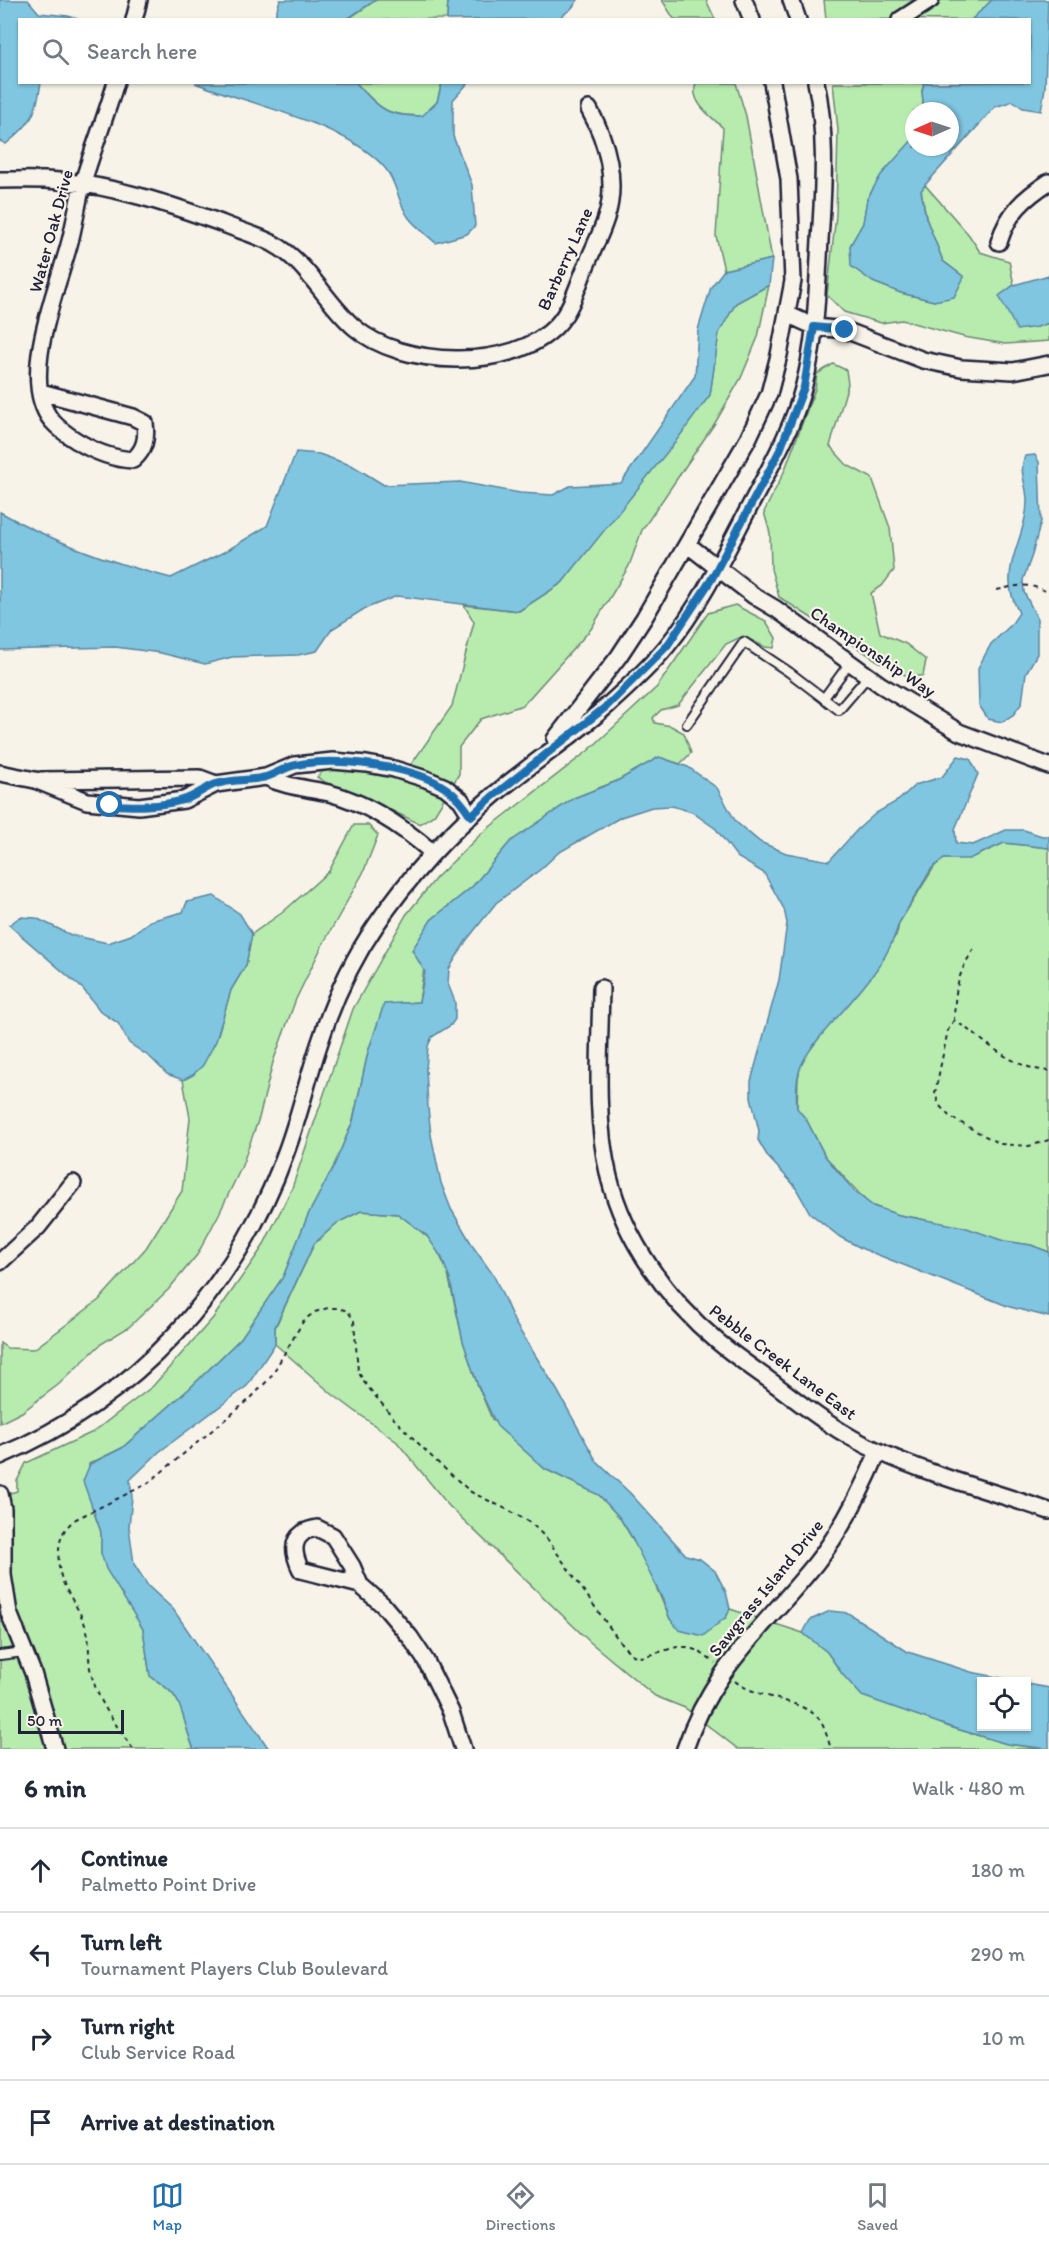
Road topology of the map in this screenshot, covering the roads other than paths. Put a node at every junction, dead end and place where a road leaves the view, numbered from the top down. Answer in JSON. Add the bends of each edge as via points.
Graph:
{"nodes":[{"id":1,"x":139,"y":0,"type":"edge"},
{"id":2,"x":744,"y":0,"type":"edge"},
{"id":3,"x":791,"y":0,"type":"edge"},
{"id":4,"x":931,"y":0,"type":"edge"},
{"id":5,"x":134,"y":18,"type":"edge"},
{"id":6,"x":751,"y":18,"type":"edge"},
{"id":7,"x":797,"y":18,"type":"edge"},
{"id":8,"x":903,"y":18,"type":"edge"},
{"id":9,"x":115,"y":84,"type":"edge"},
{"id":10,"x":772,"y":84,"type":"edge"},
{"id":11,"x":816,"y":84,"type":"edge"},
{"id":12,"x":589,"y":109,"type":"dead end"},
{"id":13,"x":0,"y":180,"type":"edge"},
{"id":14,"x":1049,"y":182,"type":"edge"},
{"id":15,"x":82,"y":184,"type":"junction"},
{"id":16,"x":999,"y":242,"type":"dead end"},
{"id":17,"x":788,"y":314,"type":"junction"},
{"id":18,"x":814,"y":327,"type":"junction"},
{"id":19,"x":1049,"y":364,"type":"edge"},
{"id":20,"x":41,"y":392,"type":"junction"},
{"id":21,"x":688,"y":545,"type":"junction"},
{"id":22,"x":717,"y":567,"type":"junction"},
{"id":23,"x":851,"y":661,"type":"junction"},
{"id":24,"x":869,"y":675,"type":"junction"},
{"id":25,"x":824,"y":698,"type":"junction"},
{"id":26,"x":687,"y":724,"type":"dead end"},
{"id":27,"x":539,"y":758,"type":"junction"},
{"id":28,"x":1049,"y":766,"type":"edge"},
{"id":29,"x":0,"y":773,"type":"edge"},
{"id":30,"x":266,"y":777,"type":"junction"},
{"id":31,"x":35,"y":780,"type":"junction"},
{"id":32,"x":216,"y":784,"type":"junction"},
{"id":33,"x":471,"y":816,"type":"junction"},
{"id":34,"x":433,"y":853,"type":"junction"},
{"id":35,"x":601,"y":988,"type":"dead end"},
{"id":36,"x":73,"y":1183,"type":"dead end"},
{"id":37,"x":0,"y":1262,"type":"edge"},
{"id":38,"x":879,"y":1452,"type":"junction"},
{"id":39,"x":0,"y":1456,"type":"edge"},
{"id":40,"x":0,"y":1494,"type":"edge"},
{"id":41,"x":1049,"y":1511,"type":"edge"},
{"id":42,"x":360,"y":1585,"type":"junction"},
{"id":43,"x":24,"y":1652,"type":"junction"},
{"id":44,"x":0,"y":1655,"type":"edge"},
{"id":45,"x":55,"y":1749,"type":"edge"},
{"id":46,"x":463,"y":1749,"type":"edge"},
{"id":47,"x":686,"y":1749,"type":"edge"}],
"edges":[{"from":1,"to":5,"type":"street"},
{"from":2,"to":6,"type":"street"},
{"from":3,"to":7,"type":"street"},
{"from":4,"to":8,"type":"street"},
{"from":9,"to":15,"type":"street","name":"Water Oak Drive"},
{"from":10,"to":17,"type":"street","via":[[789,179],[793,281]]},
{"from":11,"to":18,"type":"street","via":[[823,114],[824,175]]},
{"from":12,"to":15,"type":"street","name":"Barberry Lane","via":[[609,164],[610,202],[568,310],[545,336],[529,345],[486,356],[452,359],[387,347],[355,328],[300,265],[272,243],[140,196]]},
{"from":13,"to":15,"type":"street","name":"Barberry Lane"},
{"from":14,"to":16,"type":"street","via":[[1012,212]]},
{"from":15,"to":20,"type":"street","name":"Water Oak Drive","via":[[70,243],[43,332],[38,369]]},
{"from":17,"to":18,"type":"street"},
{"from":17,"to":21,"type":"street","via":[[770,394]]},
{"from":18,"to":19,"type":"street","via":[[845,330],[923,360],[961,368],[1013,371]]},
{"from":18,"to":22,"type":"street","via":[[804,387],[780,450]]},
{"from":20,"to":20,"type":"street","name":"Water Oak Drive","via":[[145,423],[147,435],[140,454],[133,460],[116,459],[69,436],[52,421]]},
{"from":21,"to":22,"type":"street","name":"Championship Way"},
{"from":21,"to":27,"type":"street","via":[[619,656]]},
{"from":22,"to":23,"type":"street","name":"Championship Way"},
{"from":22,"to":27,"type":"street","via":[[667,646],[607,706]]},
{"from":23,"to":24,"type":"street","name":"Championship Way"},
{"from":23,"to":25,"type":"lane"},
{"from":24,"to":25,"type":"lane","via":[[839,710]]},
{"from":24,"to":28,"type":"street","name":"Championship Way","via":[[959,732]]},
{"from":25,"to":26,"type":"lane","via":[[744,642]]},
{"from":27,"to":33,"type":"street"},
{"from":29,"to":31,"type":"street"},
{"from":30,"to":32,"type":"street"},
{"from":30,"to":33,"type":"street","via":[[295,765],[333,761],[394,769],[445,787],[461,800]]},
{"from":30,"to":34,"type":"street","via":[[347,799],[398,825]]},
{"from":31,"to":32,"type":"street","via":[[200,778]]},
{"from":31,"to":32,"type":"street","via":[[87,801],[139,806],[184,800]]},
{"from":33,"to":34,"type":"street"},
{"from":34,"to":39,"type":"street","via":[[398,894],[354,961],[320,1041],[272,1188],[243,1247],[216,1286],[185,1324],[128,1380],[62,1426]]},
{"from":35,"to":38,"type":"street","name":"Pebble Creek Lane East","via":[[599,1106],[603,1144],[621,1213],[639,1248],[674,1298],[718,1341],[831,1426]]},
{"from":36,"to":37,"type":"street","via":[[38,1227]]},
{"from":38,"to":41,"type":"street","name":"Pebble Creek Lane East"},
{"from":38,"to":47,"type":"street","name":"Sawgrass Island Drive","via":[[833,1539],[724,1671],[702,1707]]},
{"from":40,"to":43,"type":"street","via":[[3,1575],[9,1613]]},
{"from":42,"to":42,"type":"street","via":[[333,1536],[317,1528],[303,1533],[295,1545],[295,1559],[301,1570]]},
{"from":42,"to":46,"type":"street","via":[[383,1605],[426,1661],[451,1712]]},
{"from":43,"to":44,"type":"lane"},
{"from":43,"to":45,"type":"street"}]}
